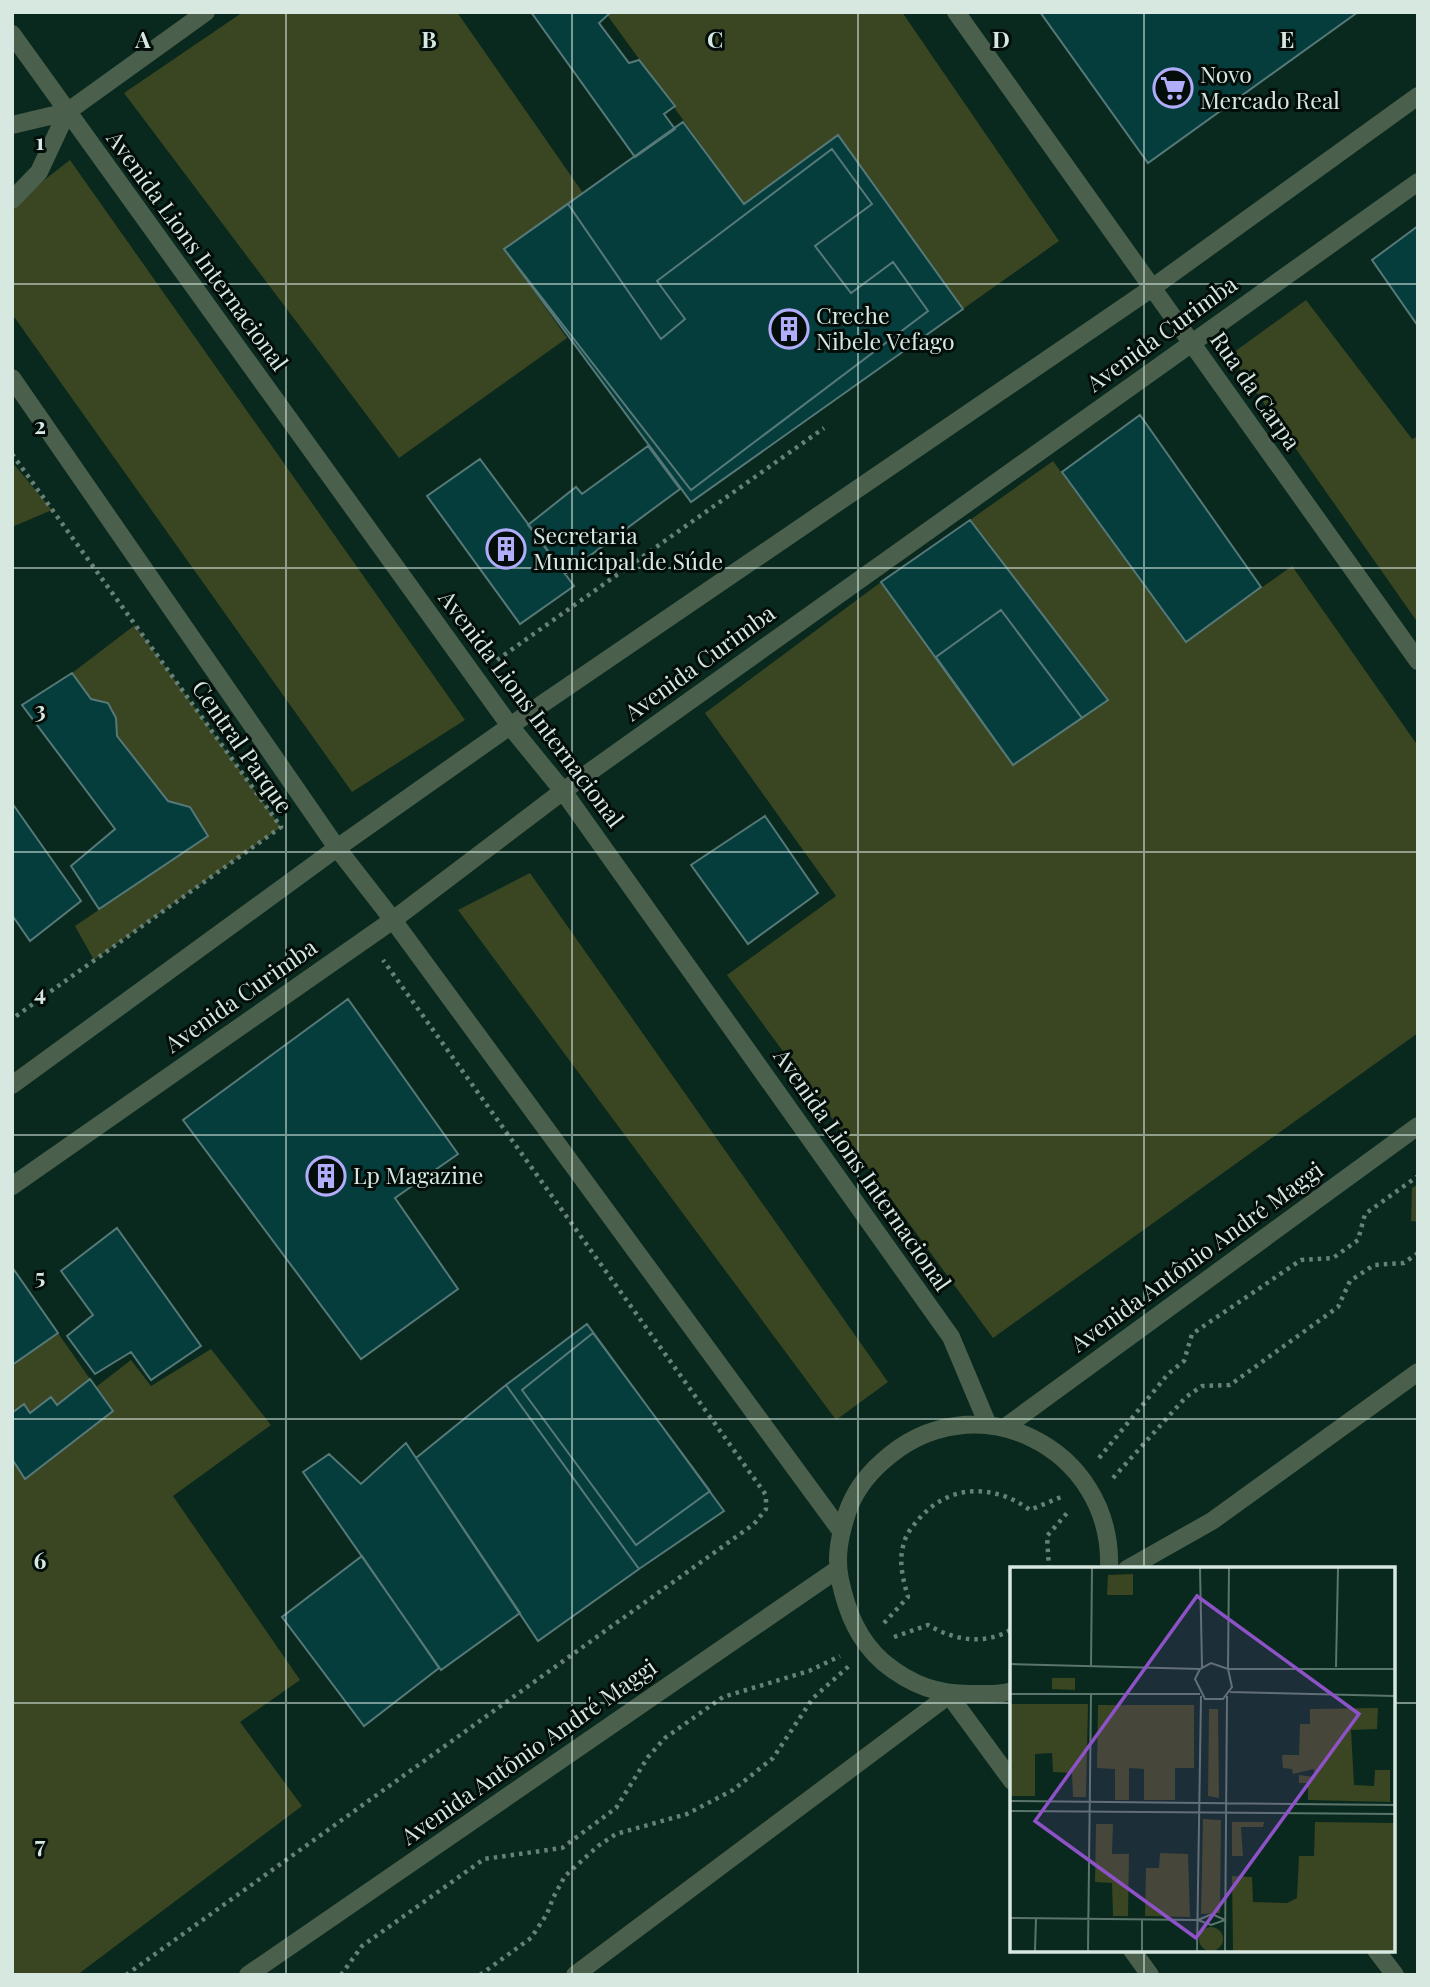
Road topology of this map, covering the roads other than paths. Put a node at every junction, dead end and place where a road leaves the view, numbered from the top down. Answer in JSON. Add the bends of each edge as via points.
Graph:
{"nodes":[{"id":1,"x":205,"y":12,"type":"edge"},
{"id":2,"x":956,"y":12,"type":"edge"},
{"id":3,"x":12,"y":34,"type":"edge"},
{"id":4,"x":1418,"y":96,"type":"edge"},
{"id":5,"x":66,"y":112,"type":"junction"},
{"id":6,"x":12,"y":125,"type":"edge"},
{"id":7,"x":1418,"y":181,"type":"edge"},
{"id":8,"x":12,"y":200,"type":"edge"},
{"id":9,"x":1152,"y":288,"type":"junction"},
{"id":10,"x":1192,"y":343,"type":"junction"},
{"id":11,"x":12,"y":378,"type":"edge"},
{"id":12,"x":1418,"y":661,"type":"edge"},
{"id":13,"x":510,"y":726,"type":"junction"},
{"id":14,"x":563,"y":791,"type":"junction"},
{"id":15,"x":337,"y":848,"type":"junction"},
{"id":16,"x":393,"y":920,"type":"junction"},
{"id":17,"x":12,"y":1085,"type":"edge"},
{"id":18,"x":1418,"y":1126,"type":"edge"},
{"id":19,"x":12,"y":1186,"type":"edge"},
{"id":20,"x":1418,"y":1372,"type":"edge"},
{"id":21,"x":996,"y":1426,"type":"junction"},
{"id":22,"x":841,"y":1531,"type":"junction"},
{"id":23,"x":1109,"y":1567,"type":"edge"},
{"id":24,"x":1131,"y":1567,"type":"edge"},
{"id":25,"x":838,"y":1569,"type":"junction"},
{"id":26,"x":1010,"y":1692,"type":"edge"},
{"id":27,"x":949,"y":1695,"type":"junction"},
{"id":28,"x":1010,"y":1777,"type":"edge"},
{"id":29,"x":1133,"y":1952,"type":"edge"},
{"id":30,"x":1378,"y":1952,"type":"edge"},
{"id":31,"x":248,"y":1975,"type":"edge"},
{"id":32,"x":575,"y":1975,"type":"edge"},
{"id":33,"x":1150,"y":1975,"type":"edge"},
{"id":34,"x":1395,"y":1975,"type":"edge"}],
"edges":[{"from":1,"to":5,"type":"street"},
{"from":2,"to":9,"type":"street","name":"Rua da Carpa"},
{"from":3,"to":5,"type":"street","name":"Avenida Lions Internacional"},
{"from":4,"to":9,"type":"street","name":"Avenida Curimba"},
{"from":5,"to":6,"type":"street"},
{"from":5,"to":8,"type":"street","via":[[39,172]]},
{"from":5,"to":13,"type":"street","name":"Avenida Lions Internacional"},
{"from":7,"to":10,"type":"street","name":"Avenida Curimba"},
{"from":9,"to":10,"type":"street","name":"Rua da Carpa"},
{"from":9,"to":13,"type":"street","name":"Avenida Curimba"},
{"from":10,"to":12,"type":"street","name":"Rua da Carpa"},
{"from":10,"to":14,"type":"street","name":"Avenida Curimba"},
{"from":11,"to":15,"type":"street"},
{"from":13,"to":14,"type":"street","name":"Avenida Lions Internacional"},
{"from":13,"to":15,"type":"street","name":"Avenida Curimba"},
{"from":14,"to":16,"type":"street","name":"Avenida Curimba"},
{"from":14,"to":21,"type":"street","name":"Avenida Lions Internacional","via":[[951,1337]]},
{"from":15,"to":16,"type":"street"},
{"from":15,"to":17,"type":"street","name":"Avenida Curimba"},
{"from":16,"to":19,"type":"street","name":"Avenida Curimba"},
{"from":16,"to":22,"type":"street"},
{"from":18,"to":21,"type":"street","name":"Avenida Antônio André Maggi"},
{"from":20,"to":24,"type":"street","via":[[1212,1521]]},
{"from":21,"to":22,"type":"street","via":[[955,1426],[923,1434],[894,1450],[870,1473],[852,1500]]},
{"from":21,"to":23,"type":"street","via":[[1034,1438],[1082,1477],[1096,1497],[1105,1523]]},
{"from":22,"to":25,"type":"street"},
{"from":25,"to":27,"type":"street","via":[[845,1606],[868,1647],[896,1673]]},
{"from":25,"to":31,"type":"street","name":"Avenida Antônio André Maggi"},
{"from":26,"to":27,"type":"street"},
{"from":27,"to":28,"type":"street"},
{"from":27,"to":32,"type":"street"},
{"from":29,"to":33,"type":"street"},
{"from":30,"to":34,"type":"street"}]}
